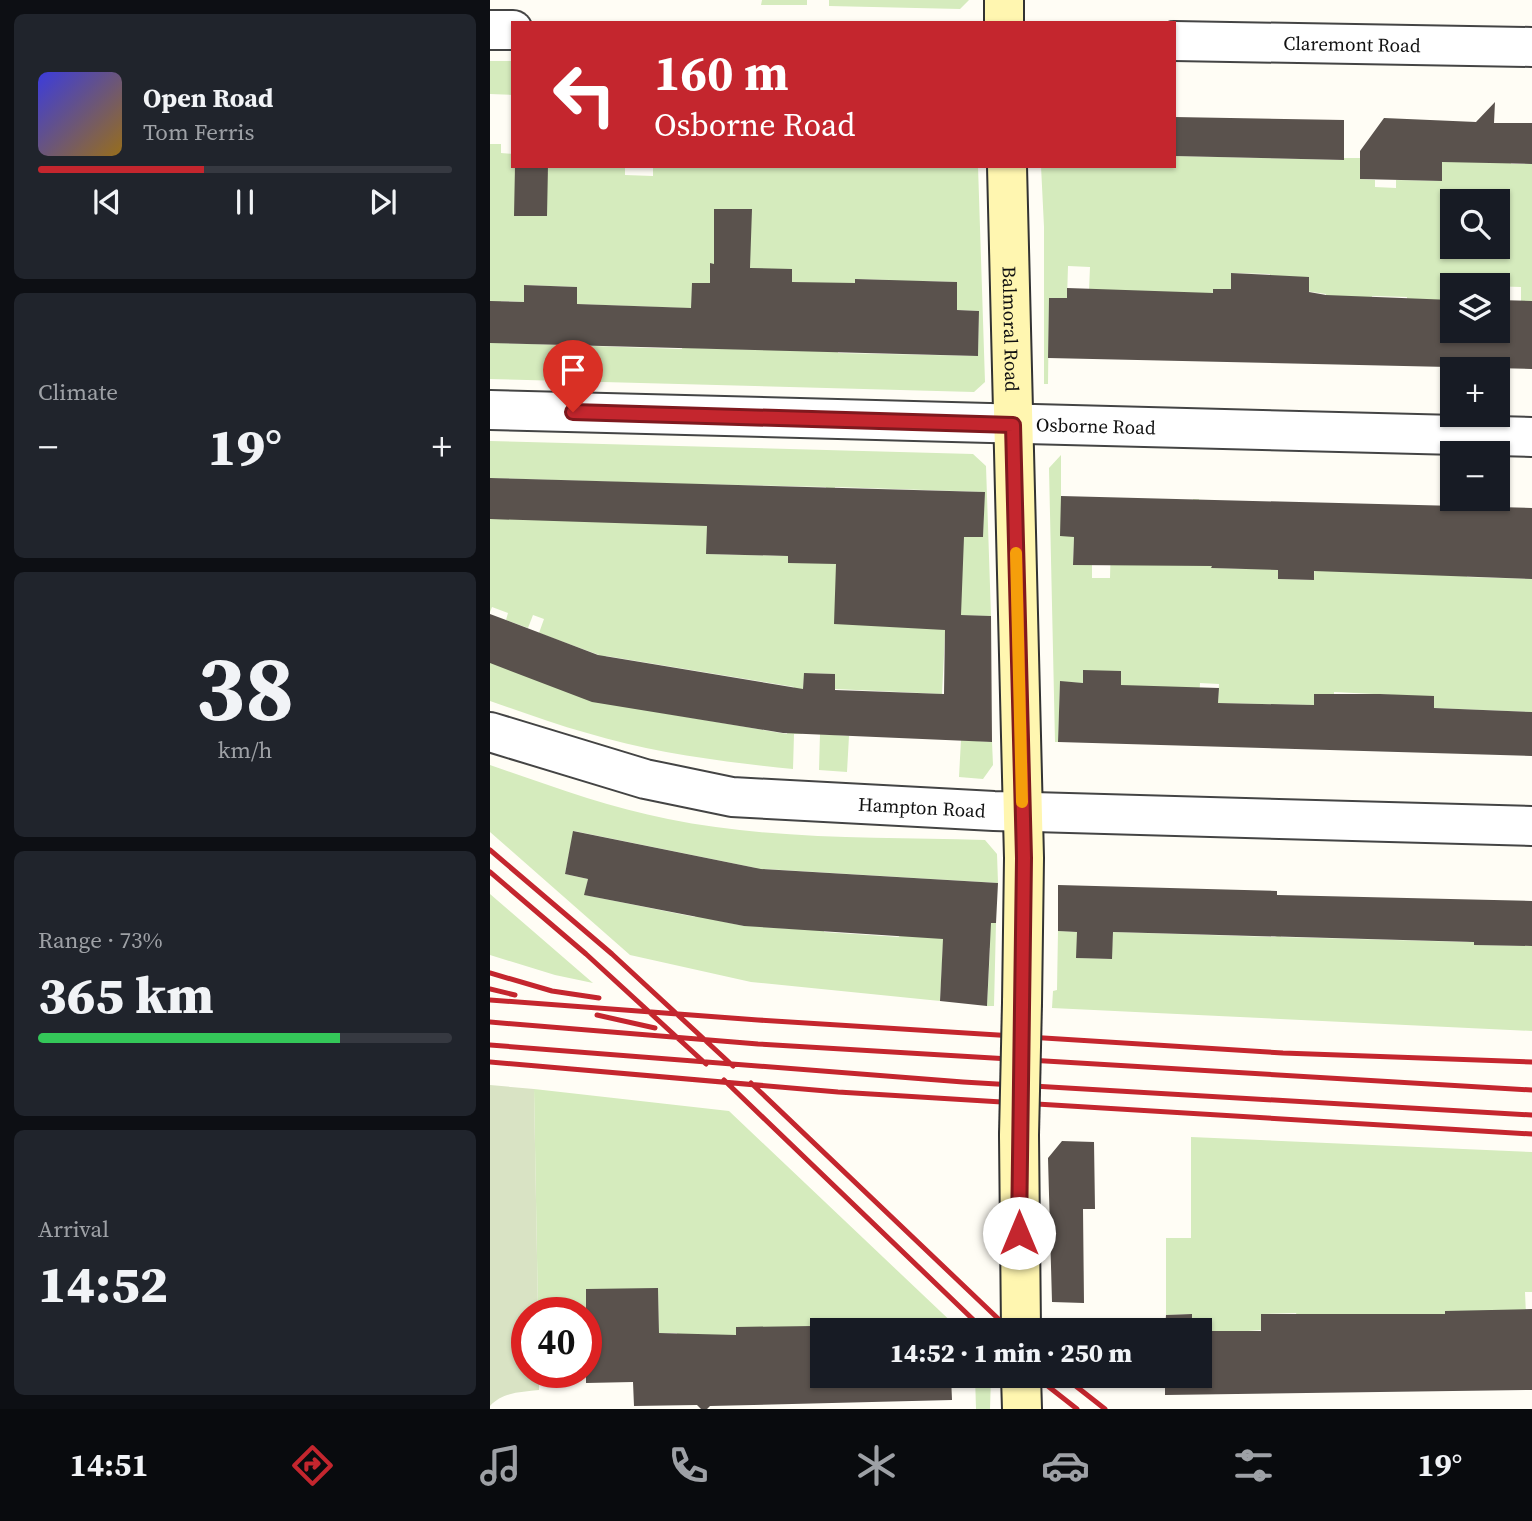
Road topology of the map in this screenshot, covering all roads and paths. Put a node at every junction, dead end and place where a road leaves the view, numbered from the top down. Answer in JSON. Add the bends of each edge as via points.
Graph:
{"nodes":[{"id":1,"x":1004,"y":0,"type":"edge"},
{"id":2,"x":1004,"y":21,"type":"edge"},
{"id":3,"x":490,"y":30,"type":"edge"},
{"id":4,"x":511,"y":30,"type":"edge"},
{"id":5,"x":1176,"y":41,"type":"edge"},
{"id":6,"x":1532,"y":47,"type":"edge"},
{"id":7,"x":1007,"y":168,"type":"edge"},
{"id":8,"x":490,"y":410,"type":"edge"},
{"id":9,"x":1013,"y":425,"type":"junction"},
{"id":10,"x":1532,"y":437,"type":"edge"},
{"id":11,"x":490,"y":732,"type":"edge"},
{"id":12,"x":1023,"y":811,"type":"junction"},
{"id":13,"x":1532,"y":826,"type":"edge"},
{"id":14,"x":1021,"y":1318,"type":"edge"},
{"id":15,"x":1021,"y":1388,"type":"edge"},
{"id":16,"x":1022,"y":1409,"type":"edge"}],
"edges":[{"from":1,"to":2,"type":"street"},
{"from":3,"to":4,"type":"street"},
{"from":5,"to":6,"type":"street","name":"Claremont Road"},
{"from":7,"to":9,"type":"street","name":"Balmoral Road"},
{"from":8,"to":9,"type":"street","name":"Osborne Road"},
{"from":9,"to":10,"type":"street","name":"Osborne Road"},
{"from":9,"to":12,"type":"street","name":"Balmoral Road"},
{"from":11,"to":12,"type":"street","name":"Hampton Road","via":[[645,779],[733,797]]},
{"from":12,"to":13,"type":"street","name":"Hampton Road"},
{"from":12,"to":14,"type":"street","name":"Balmoral Road","bridge":true},
{"from":15,"to":16,"type":"street"}]}
